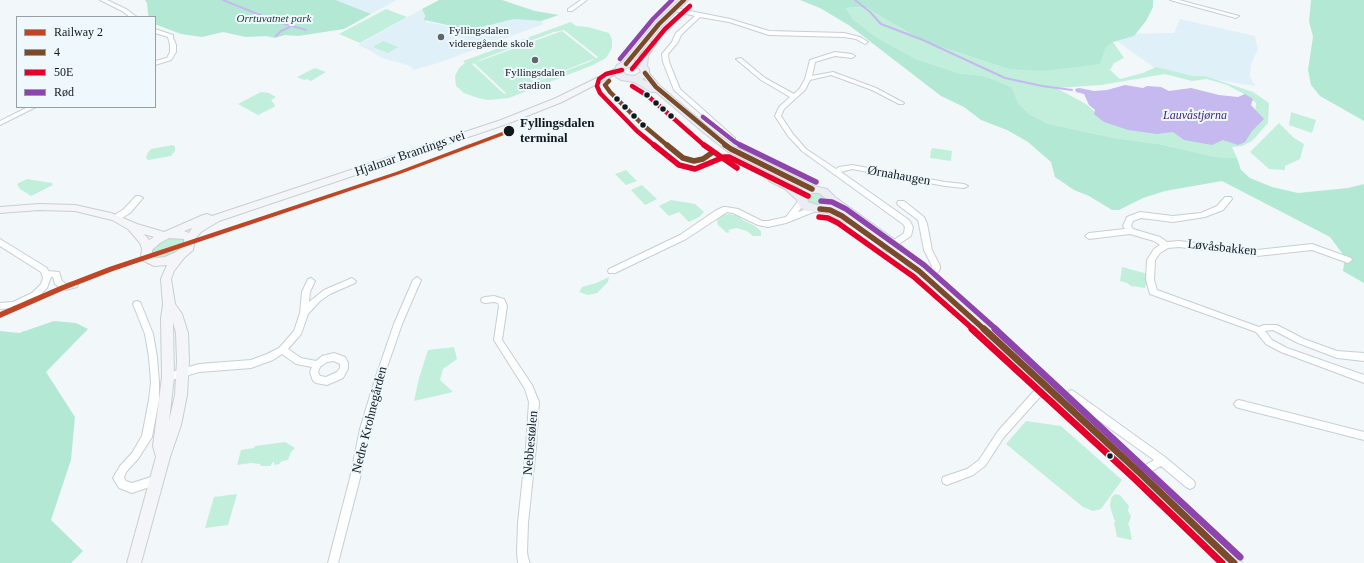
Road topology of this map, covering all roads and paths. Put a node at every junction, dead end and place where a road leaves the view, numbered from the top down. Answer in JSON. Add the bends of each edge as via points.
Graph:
{"nodes":[{"id":1,"x":103,"y":0,"type":"edge"},
{"id":2,"x":584,"y":0,"type":"edge"},
{"id":3,"x":684,"y":0,"type":"edge"},
{"id":4,"x":691,"y":0,"type":"edge"},
{"id":5,"x":1173,"y":0,"type":"edge"},
{"id":6,"x":570,"y":10,"type":"dead end"},
{"id":7,"x":680,"y":11,"type":"junction"},
{"id":8,"x":699,"y":15,"type":"junction"},
{"id":9,"x":133,"y":16,"type":"edge"},
{"id":10,"x":1236,"y":16,"type":"dead end"},
{"id":11,"x":156,"y":31,"type":"edge"},
{"id":12,"x":865,"y":42,"type":"dead end"},
{"id":13,"x":852,"y":56,"type":"dead end"},
{"id":14,"x":739,"y":59,"type":"dead end"},
{"id":15,"x":156,"y":63,"type":"edge"},
{"id":16,"x":626,"y":64,"type":"junction"},
{"id":17,"x":644,"y":69,"type":"junction"},
{"id":18,"x":621,"y":75,"type":"junction"},
{"id":19,"x":636,"y":79,"type":"junction"},
{"id":20,"x":808,"y":79,"type":"junction"},
{"id":21,"x":794,"y":96,"type":"junction"},
{"id":22,"x":901,"y":104,"type":"dead end"},
{"id":23,"x":31,"y":108,"type":"edge"},
{"id":24,"x":0,"y":123,"type":"edge"},
{"id":25,"x":734,"y":139,"type":"dead end"},
{"id":26,"x":835,"y":173,"type":"junction"},
{"id":27,"x":964,"y":186,"type":"dead end"},
{"id":28,"x":812,"y":190,"type":"junction"},
{"id":29,"x":139,"y":198,"type":"dead end"},
{"id":30,"x":1228,"y":199,"type":"dead end"},
{"id":31,"x":802,"y":200,"type":"junction"},
{"id":32,"x":831,"y":200,"type":"junction"},
{"id":33,"x":901,"y":203,"type":"dead end"},
{"id":34,"x":817,"y":209,"type":"junction"},
{"id":35,"x":0,"y":210,"type":"edge"},
{"id":36,"x":237,"y":212,"type":"junction"},
{"id":37,"x":118,"y":219,"type":"junction"},
{"id":38,"x":789,"y":219,"type":"junction"},
{"id":39,"x":132,"y":227,"type":"junction"},
{"id":40,"x":1130,"y":230,"type":"junction"},
{"id":41,"x":167,"y":235,"type":"junction"},
{"id":42,"x":1089,"y":236,"type":"dead end"},
{"id":43,"x":190,"y":239,"type":"junction"},
{"id":44,"x":0,"y":242,"type":"edge"},
{"id":45,"x":1166,"y":245,"type":"junction"},
{"id":46,"x":891,"y":247,"type":"junction"},
{"id":47,"x":147,"y":249,"type":"junction"},
{"id":48,"x":180,"y":255,"type":"junction"},
{"id":49,"x":1348,"y":260,"type":"dead end"},
{"id":50,"x":154,"y":262,"type":"junction"},
{"id":51,"x":612,"y":271,"type":"dead end"},
{"id":52,"x":46,"y":274,"type":"junction"},
{"id":53,"x":922,"y":274,"type":"junction"},
{"id":54,"x":166,"y":279,"type":"junction"},
{"id":55,"x":417,"y":280,"type":"dead end"},
{"id":56,"x":311,"y":281,"type":"dead end"},
{"id":57,"x":352,"y":281,"type":"dead end"},
{"id":58,"x":74,"y":285,"type":"dead end"},
{"id":59,"x":485,"y":300,"type":"dead end"},
{"id":60,"x":137,"y":304,"type":"dead end"},
{"id":61,"x":169,"y":305,"type":"junction"},
{"id":62,"x":0,"y":306,"type":"edge"},
{"id":63,"x":304,"y":313,"type":"junction"},
{"id":64,"x":1259,"y":330,"type":"junction"},
{"id":65,"x":282,"y":350,"type":"junction"},
{"id":66,"x":1364,"y":357,"type":"edge"},
{"id":67,"x":317,"y":365,"type":"dead end"},
{"id":68,"x":183,"y":372,"type":"junction"},
{"id":69,"x":168,"y":377,"type":"junction"},
{"id":70,"x":1364,"y":379,"type":"edge"},
{"id":71,"x":1046,"y":388,"type":"junction"},
{"id":72,"x":1072,"y":394,"type":"dead end"},
{"id":73,"x":1239,"y":404,"type":"dead end"},
{"id":74,"x":1364,"y":436,"type":"edge"},
{"id":75,"x":163,"y":457,"type":"junction"},
{"id":76,"x":1162,"y":460,"type":"junction"},
{"id":77,"x":1140,"y":473,"type":"junction"},
{"id":78,"x":157,"y":480,"type":"junction"},
{"id":79,"x":947,"y":480,"type":"dead end"},
{"id":80,"x":1190,"y":484,"type":"dead end"},
{"id":81,"x":134,"y":563,"type":"edge"},
{"id":82,"x":333,"y":563,"type":"edge"},
{"id":83,"x":525,"y":563,"type":"edge"},
{"id":84,"x":1234,"y":563,"type":"edge"}],
"edges":[{"from":1,"to":9,"type":"street"},
{"from":2,"to":6,"type":"street"},
{"from":3,"to":16,"type":"main road","via":[[659,24]]},
{"from":4,"to":7,"type":"main road"},
{"from":5,"to":10,"type":"street"},
{"from":7,"to":8,"type":"street"},
{"from":7,"to":17,"type":"main road","via":[[646,51],[642,60]]},
{"from":8,"to":12,"type":"street","via":[[735,22],[769,33],[844,35]]},
{"from":8,"to":25,"type":"street","via":[[678,34],[665,54],[666,62],[677,90]]},
{"from":11,"to":15,"type":"street","via":[[171,36],[174,45],[169,59]]},
{"from":13,"to":20,"type":"street","name":"Ørnahaugen","via":[[835,54],[812,61]]},
{"from":14,"to":21,"type":"street","via":[[763,79]]},
{"from":16,"to":17,"type":"main road","via":[[634,64]]},
{"from":16,"to":18,"type":"main road","via":[[620,67]]},
{"from":17,"to":19,"type":"main road"},
{"from":17,"to":28,"type":"main road","via":[[656,86],[731,149]]},
{"from":18,"to":19,"type":"main road"},
{"from":18,"to":36,"type":"main road","name":"Hjalmar Brantings vei","via":[[538,108]]},
{"from":19,"to":31,"type":"main road","via":[[653,89],[726,152],[784,184]]},
{"from":20,"to":21,"type":"street","name":"Ørnahaugen","via":[[803,89]]},
{"from":20,"to":22,"type":"street","via":[[835,73],[874,89]]},
{"from":21,"to":26,"type":"street","name":"Ørnahaugen","via":[[781,108],[778,116],[780,120],[804,150]]},
{"from":23,"to":24,"type":"street"},
{"from":26,"to":27,"type":"street","name":"Ørnahaugen","via":[[852,167]]},
{"from":26,"to":46,"type":"street","name":"Ørnahaugen","via":[[906,222],[909,227],[908,234]]},
{"from":28,"to":31,"type":"main road","via":[[804,192]]},
{"from":28,"to":32,"type":"main road","via":[[823,191]]},
{"from":29,"to":37,"type":"street"},
{"from":30,"to":40,"type":"street","name":"Løvåsbakken","via":[[1214,212],[1184,219],[1140,214],[1132,217],[1127,223],[1127,229]]},
{"from":31,"to":34,"type":"main road","via":[[806,206]]},
{"from":31,"to":38,"type":"street"},
{"from":32,"to":34,"type":"main road","via":[[828,206]]},
{"from":32,"to":46,"type":"main road"},
{"from":33,"to":53,"type":"street","via":[[921,219],[928,250],[936,266],[933,272]]},
{"from":34,"to":38,"type":"street"},
{"from":34,"to":46,"type":"main road","via":[[830,210],[842,216]]},
{"from":35,"to":37,"type":"main road","via":[[56,206],[95,212]]},
{"from":36,"to":41,"type":"main road","name":"Hjalmar Brantings vei","via":[[201,218]]},
{"from":36,"to":43,"type":"main road","name":"Hjalmar Brantings vei","via":[[205,224],[197,229]]},
{"from":37,"to":39,"type":"main road"},
{"from":38,"to":51,"type":"street","via":[[768,224],[726,209],[683,237]]},
{"from":39,"to":41,"type":"main road"},
{"from":39,"to":47,"type":"main road","via":[[145,242]]},
{"from":40,"to":42,"type":"street","name":"Løvåsbakken"},
{"from":40,"to":45,"type":"street","name":"Løvåsbakken","via":[[1157,239]]},
{"from":41,"to":43,"type":"main road","via":[[184,234]]},
{"from":41,"to":47,"type":"main road","name":"Hjalmar Brantings vei","via":[[156,240]]},
{"from":43,"to":48,"type":"main road","name":"Hjalmar Brantings vei","via":[[189,247]]},
{"from":44,"to":52,"type":"street","via":[[44,270]]},
{"from":45,"to":49,"type":"street","name":"Løvåsbakken","via":[[1185,244],[1257,253],[1312,247]]},
{"from":45,"to":64,"type":"street","via":[[1157,251],[1151,260],[1150,280],[1153,292]]},
{"from":46,"to":53,"type":"main road"},
{"from":47,"to":50,"type":"main road","via":[[146,257]]},
{"from":48,"to":50,"type":"main road","via":[[167,261]]},
{"from":48,"to":54,"type":"main road","name":"Hjalmar Brantings vei"},
{"from":50,"to":54,"type":"main road"},
{"from":52,"to":58,"type":"street","via":[[56,274],[58,282],[63,286]]},
{"from":52,"to":62,"type":"street","via":[[44,286],[35,296],[14,305]]},
{"from":53,"to":71,"type":"main road"},
{"from":54,"to":61,"type":"main road"},
{"from":55,"to":82,"type":"street","name":"Nedre Krohnegården","via":[[398,324],[365,429]]},
{"from":56,"to":63,"type":"street","via":[[306,292]]},
{"from":57,"to":63,"type":"street","via":[[327,292]]},
{"from":59,"to":83,"type":"street","name":"Nebbestølen","via":[[501,301],[503,306],[498,340],[529,388],[534,402],[523,523],[522,552]]},
{"from":60,"to":78,"type":"street","via":[[149,334],[155,382],[154,400],[147,437],[118,478],[123,485],[132,488]]},
{"from":61,"to":68,"type":"main road","via":[[181,326]]},
{"from":61,"to":69,"type":"main road"},
{"from":63,"to":65,"type":"street","via":[[298,332]]},
{"from":64,"to":66,"type":"street","via":[[1274,327],[1296,339],[1337,354]]},
{"from":64,"to":70,"type":"street","via":[[1269,342],[1284,350]]},
{"from":65,"to":67,"type":"street","via":[[299,361]]},
{"from":65,"to":68,"type":"street","via":[[251,364],[205,367]]},
{"from":68,"to":69,"type":"street"},
{"from":68,"to":75,"type":"main road","via":[[175,425]]},
{"from":69,"to":75,"type":"main road","via":[[160,446]]},
{"from":71,"to":77,"type":"main road"},
{"from":71,"to":79,"type":"street","via":[[1001,434],[982,463],[970,472]]},
{"from":72,"to":76,"type":"street"},
{"from":73,"to":74,"type":"street"},
{"from":75,"to":78,"type":"main road"},
{"from":76,"to":77,"type":"street"},
{"from":76,"to":80,"type":"street"},
{"from":77,"to":84,"type":"main road"},
{"from":78,"to":81,"type":"main road"}]}
